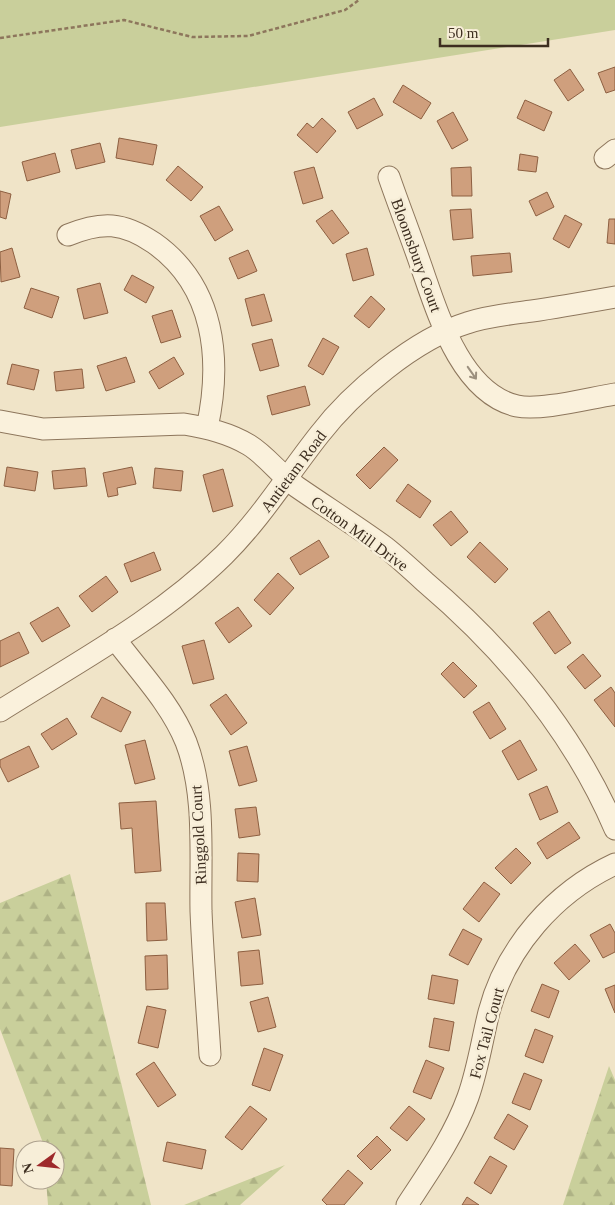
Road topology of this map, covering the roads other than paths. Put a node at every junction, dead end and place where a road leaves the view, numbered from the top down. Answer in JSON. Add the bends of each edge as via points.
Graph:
{"nodes":[{"id":1,"x":389,"y":177,"type":"dead end"},
{"id":2,"x":68,"y":235,"type":"dead end"},
{"id":3,"x":615,"y":297,"type":"edge"},
{"id":4,"x":445,"y":333,"type":"junction"},
{"id":5,"x":615,"y":394,"type":"edge"},
{"id":6,"x":0,"y":421,"type":"edge"},
{"id":7,"x":207,"y":428,"type":"junction"},
{"id":8,"x":287,"y":480,"type":"junction"},
{"id":9,"x":114,"y":639,"type":"junction"},
{"id":10,"x":0,"y":710,"type":"edge"},
{"id":11,"x":615,"y":829,"type":"edge"},
{"id":12,"x":615,"y":864,"type":"edge"},
{"id":13,"x":210,"y":1055,"type":"dead end"},
{"id":14,"x":407,"y":1205,"type":"edge"}],
"edges":[{"from":1,"to":4,"type":"street","name":"Bloomsbury Court"},
{"from":2,"to":7,"type":"street","via":[[91,226],[129,228],[163,249],[192,282],[203,301],[215,353],[214,394]]},
{"from":3,"to":4,"type":"street","name":"Antietam Road","via":[[499,315],[466,323]]},
{"from":4,"to":5,"type":"street","name":"Bloomsbury Court","one_way":true,"via":[[480,385],[504,402],[534,407]]},
{"from":4,"to":8,"type":"street","name":"Antietam Road","via":[[393,363],[346,403],[319,434]]},
{"from":6,"to":7,"type":"street","name":"Cotton Mill Drive","via":[[43,429],[166,424]]},
{"from":7,"to":8,"type":"street","name":"Cotton Mill Drive","via":[[250,446]]},
{"from":8,"to":9,"type":"street","name":"Antietam Road","via":[[253,524],[216,562],[156,612]]},
{"from":8,"to":11,"type":"street","name":"Cotton Mill Drive","via":[[386,548],[495,646],[527,684],[583,765]]},
{"from":9,"to":10,"type":"street","name":"Antietam Road"},
{"from":9,"to":13,"type":"street","name":"Ringgold Court","via":[[174,718],[194,765],[199,795]]},
{"from":12,"to":14,"type":"street","name":"Fox Tail Court","via":[[554,904],[521,942],[496,991],[480,1059],[454,1131]]}]}
